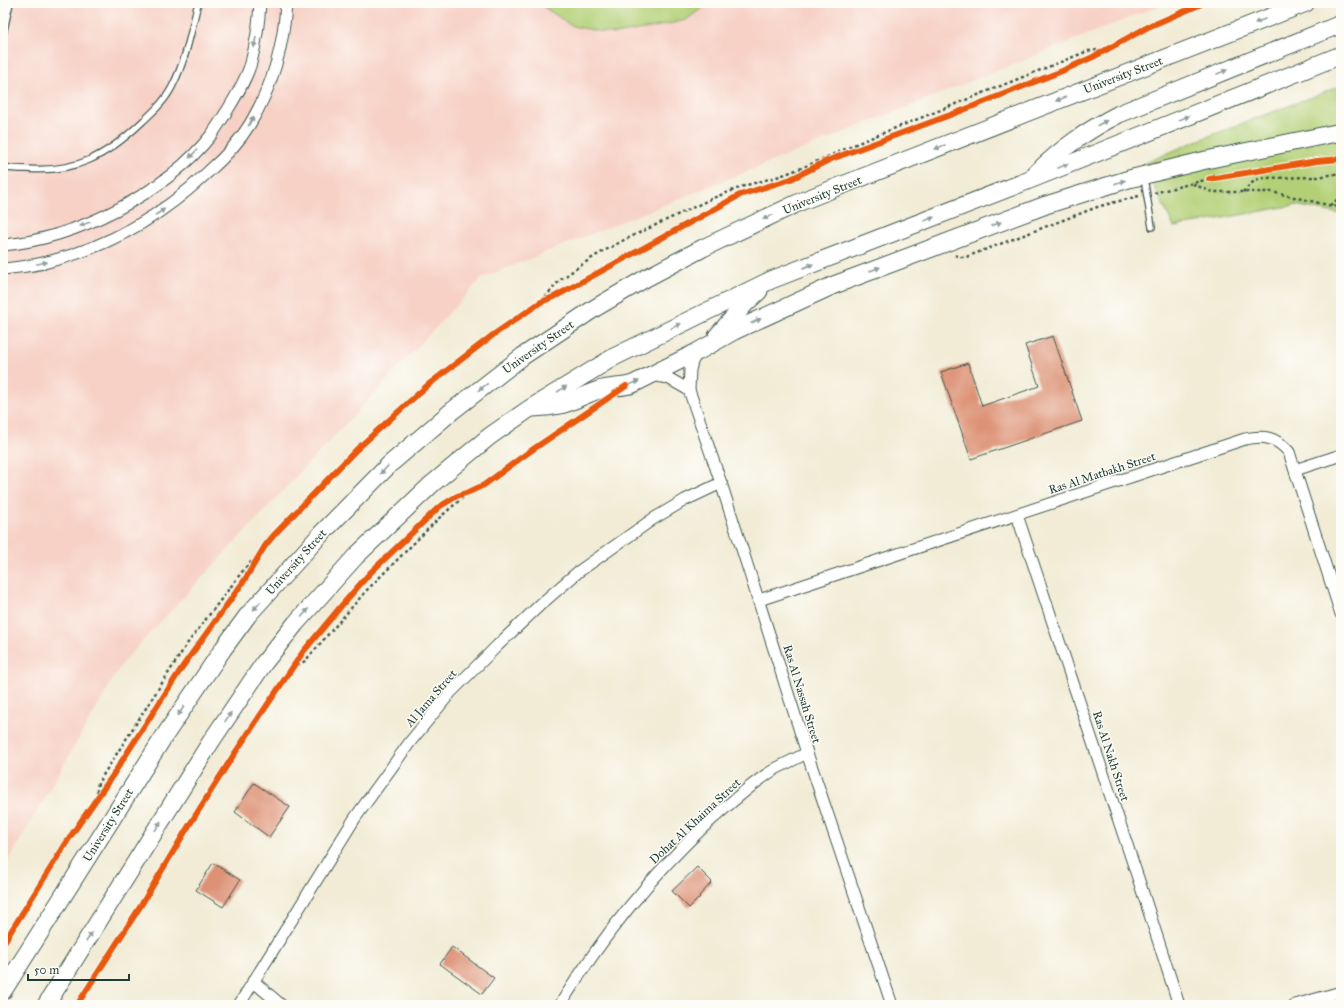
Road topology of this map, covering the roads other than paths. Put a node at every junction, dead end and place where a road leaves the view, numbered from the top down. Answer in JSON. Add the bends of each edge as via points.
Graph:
{"nodes":[{"id":1,"x":10,"y":3,"type":"edge"},
{"id":2,"x":198,"y":3,"type":"edge"},
{"id":3,"x":260,"y":3,"type":"edge"},
{"id":4,"x":286,"y":3,"type":"edge"},
{"id":5,"x":1301,"y":4,"type":"edge"},
{"id":6,"x":1341,"y":24,"type":"edge"},
{"id":7,"x":3,"y":34,"type":"edge"},
{"id":8,"x":1341,"y":55,"type":"edge"},
{"id":9,"x":1341,"y":132,"type":"edge"},
{"id":10,"x":3,"y":167,"type":"edge"},
{"id":11,"x":1144,"y":176,"type":"junction"},
{"id":12,"x":1027,"y":180,"type":"junction"},
{"id":13,"x":1152,"y":227,"type":"dead end"},
{"id":14,"x":3,"y":245,"type":"edge"},
{"id":15,"x":3,"y":269,"type":"edge"},
{"id":16,"x":771,"y":280,"type":"junction"},
{"id":17,"x":703,"y":348,"type":"junction"},
{"id":18,"x":652,"y":375,"type":"junction"},
{"id":19,"x":688,"y":390,"type":"junction"},
{"id":20,"x":529,"y":409,"type":"junction"},
{"id":21,"x":1341,"y":456,"type":"edge"},
{"id":22,"x":1295,"y":470,"type":"junction"},
{"id":23,"x":721,"y":482,"type":"junction"},
{"id":24,"x":1017,"y":515,"type":"junction"},
{"id":25,"x":759,"y":600,"type":"junction"},
{"id":26,"x":1341,"y":614,"type":"edge"},
{"id":27,"x":807,"y":753,"type":"junction"},
{"id":28,"x":253,"y":981,"type":"junction"},
{"id":29,"x":3,"y":991,"type":"edge"},
{"id":30,"x":1341,"y":992,"type":"edge"},
{"id":31,"x":46,"y":1005,"type":"edge"},
{"id":32,"x":239,"y":1005,"type":"edge"},
{"id":33,"x":281,"y":1005,"type":"edge"},
{"id":34,"x":560,"y":1005,"type":"edge"},
{"id":35,"x":892,"y":1005,"type":"edge"},
{"id":36,"x":1178,"y":1005,"type":"edge"},
{"id":37,"x":1295,"y":1005,"type":"edge"}],
"edges":[{"from":1,"to":7,"type":"lane"},
{"from":2,"to":10,"type":"lane","via":[[182,67],[172,87],[157,108],[122,140],[91,159],[59,169]]},
{"from":3,"to":14,"type":"street","one_way":true,"via":[[259,25],[251,64],[239,91],[211,134],[187,160],[157,186],[86,224],[56,234]]},
{"from":15,"to":4,"type":"street","one_way":true,"via":[[51,262],[120,235],[161,212],[221,161],[250,124],[268,88],[282,41]]},
{"from":5,"to":29,"type":"main road","name":"University Street","one_way":true,"via":[[802,202],[702,248],[646,278],[523,356],[441,420],[390,464],[321,534],[248,615],[193,692]]},
{"from":12,"to":6,"type":"main road","one_way":true,"via":[[1072,142],[1119,114]]},
{"from":12,"to":8,"type":"main road","one_way":true},
{"from":9,"to":11,"type":"main road","via":[[1206,160]]},
{"from":11,"to":13,"type":"lane"},
{"from":17,"to":11,"type":"main road","one_way":true,"via":[[834,285],[1052,203]]},
{"from":16,"to":12,"type":"main road","one_way":true},
{"from":16,"to":17,"type":"main road"},
{"from":20,"to":16,"type":"main road","one_way":true,"via":[[614,357]]},
{"from":17,"to":18,"type":"main road"},
{"from":17,"to":19,"type":"street","name":"Ras Al Nassah Street","via":[[692,362]]},
{"from":18,"to":19,"type":"street","via":[[668,378]]},
{"from":20,"to":18,"type":"main road","one_way":true,"via":[[568,403],[599,389],[626,386]]},
{"from":19,"to":23,"type":"street","name":"Ras Al Nassah Street"},
{"from":31,"to":20,"type":"main road","one_way":true,"via":[[212,740],[264,663],[292,628],[356,556],[421,494],[470,452]]},
{"from":21,"to":22,"type":"street"},
{"from":22,"to":24,"type":"street","name":"Ras Al Matbakh Street","via":[[1289,452],[1284,446],[1262,436],[1255,437]]},
{"from":22,"to":26,"type":"street","name":"Ras Al Matbakh Street"},
{"from":23,"to":25,"type":"street","name":"Ras Al Nassah Street"},
{"from":23,"to":28,"type":"street","name":"Al Jama Street","via":[[653,519],[578,572],[535,609],[451,692],[410,742],[355,818]]},
{"from":24,"to":25,"type":"street","name":"Ras Al Matbakh Street"},
{"from":24,"to":36,"type":"street","name":"Ras Al Nakh Street","via":[[1140,881]]},
{"from":25,"to":27,"type":"street","name":"Ras Al Nassah Street"},
{"from":27,"to":34,"type":"street","name":"Dohat Al Khaima Street","via":[[776,769],[753,785],[681,849],[625,911]]},
{"from":27,"to":35,"type":"street","name":"Ras Al Nassah Street"},
{"from":28,"to":32,"type":"street","name":"Al Jama Street"},
{"from":28,"to":33,"type":"street"},
{"from":30,"to":37,"type":"street"}]}
